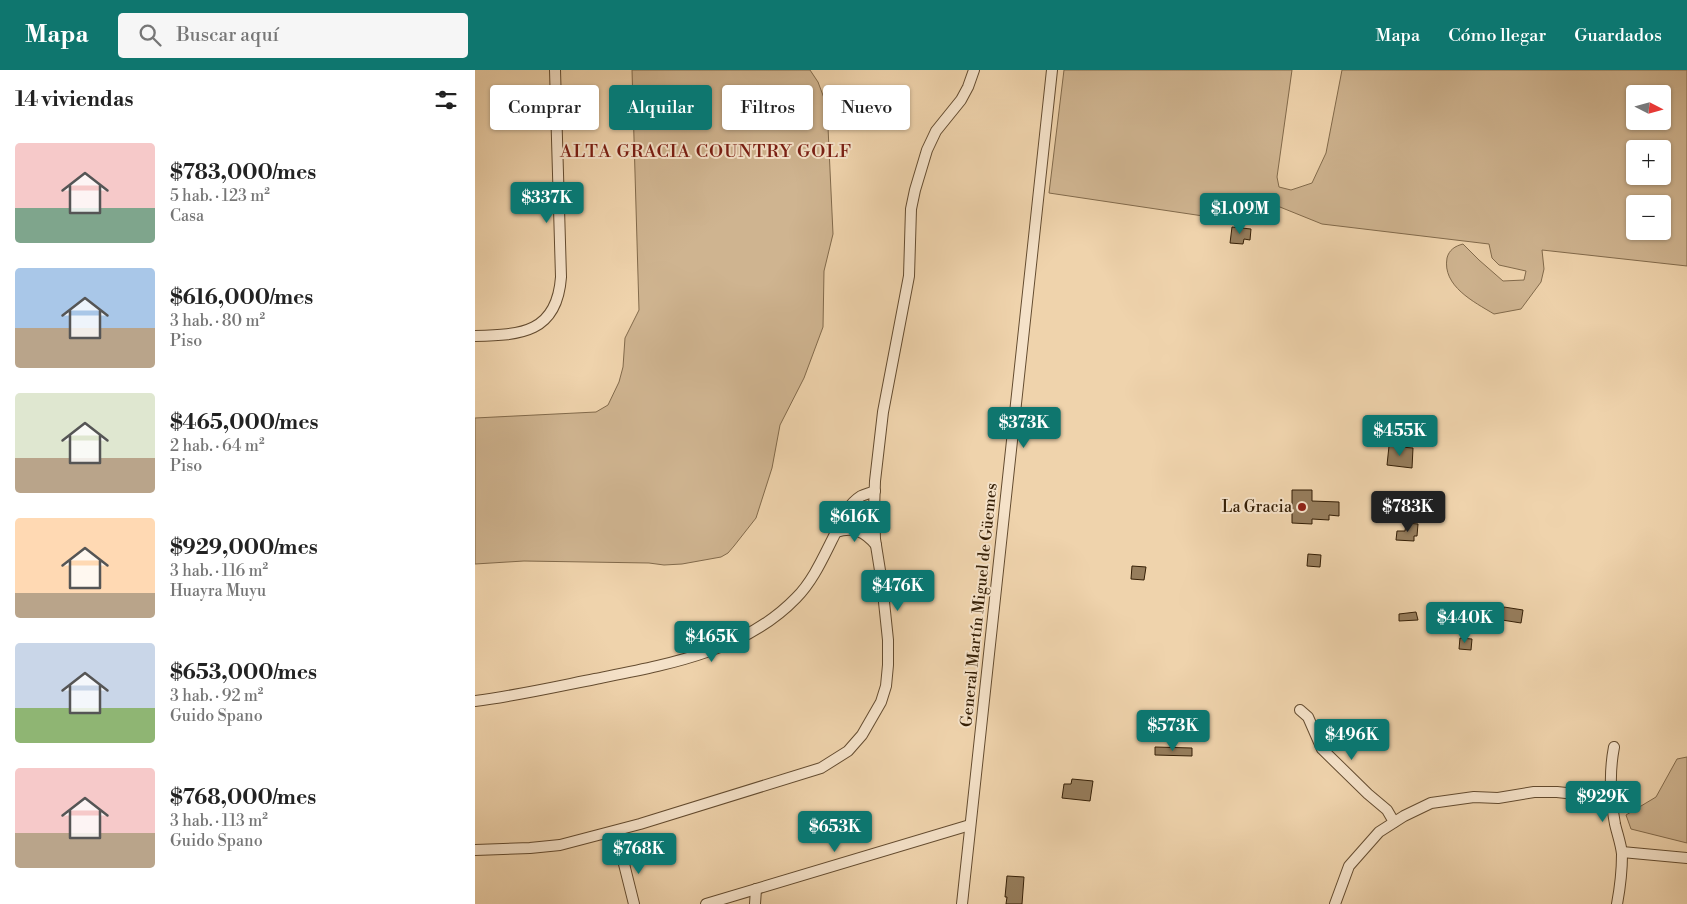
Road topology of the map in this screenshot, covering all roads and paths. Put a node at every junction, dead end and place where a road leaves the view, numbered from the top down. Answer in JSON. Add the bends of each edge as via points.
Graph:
{"nodes":[{"id":1,"x":555,"y":70,"type":"edge"},
{"id":2,"x":974,"y":70,"type":"edge"},
{"id":3,"x":1053,"y":70,"type":"edge"},
{"id":4,"x":475,"y":336,"type":"edge"},
{"id":5,"x":875,"y":491,"type":"junction"},
{"id":6,"x":836,"y":532,"type":"junction"},
{"id":7,"x":877,"y":546,"type":"junction"},
{"id":8,"x":475,"y":701,"type":"edge"},
{"id":9,"x":1300,"y":710,"type":"dead end"},
{"id":10,"x":1614,"y":747,"type":"dead end"},
{"id":11,"x":1611,"y":804,"type":"junction"},
{"id":12,"x":1394,"y":822,"type":"junction"},
{"id":13,"x":970,"y":825,"type":"junction"},
{"id":14,"x":475,"y":850,"type":"edge"},
{"id":15,"x":621,"y":852,"type":"dead end"},
{"id":16,"x":1622,"y":852,"type":"junction"},
{"id":17,"x":1687,"y":858,"type":"edge"},
{"id":18,"x":756,"y":889,"type":"junction"},
{"id":19,"x":634,"y":904,"type":"edge"},
{"id":20,"x":706,"y":904,"type":"edge"},
{"id":21,"x":755,"y":904,"type":"edge"},
{"id":22,"x":962,"y":904,"type":"edge"},
{"id":23,"x":1335,"y":904,"type":"edge"},
{"id":24,"x":1617,"y":904,"type":"edge"}],
"edges":[{"from":1,"to":4,"type":"street","via":[[560,291],[556,303],[537,326],[513,334]]},
{"from":2,"to":5,"type":"street","via":[[961,100],[936,131],[915,190],[909,276],[883,412]]},
{"from":3,"to":13,"type":"street","name":"General Martín Miguel de Güemes"},
{"from":5,"to":6,"type":"street","via":[[861,496],[851,505]]},
{"from":5,"to":7,"type":"street"},
{"from":6,"to":7,"type":"street","via":[[858,530]]},
{"from":6,"to":8,"type":"street","via":[[798,596],[766,624],[732,642],[659,666]]},
{"from":7,"to":14,"type":"street","via":[[888,640],[886,686],[870,722],[848,751],[821,768],[804,774],[621,829],[560,845]]},
{"from":9,"to":12,"type":"street","via":[[1308,717],[1322,748],[1387,810]]},
{"from":10,"to":11,"type":"street","via":[[1610,772]]},
{"from":11,"to":12,"type":"street","via":[[1584,795],[1534,792],[1431,803]]},
{"from":11,"to":16,"type":"street"},
{"from":12,"to":23,"type":"street","via":[[1379,832],[1349,866]]},
{"from":13,"to":18,"type":"street"},
{"from":13,"to":22,"type":"street","name":"General Martín Miguel de Güemes"},
{"from":15,"to":19,"type":"street"},
{"from":16,"to":17,"type":"street"},
{"from":16,"to":24,"type":"street"},
{"from":18,"to":20,"type":"street"},
{"from":18,"to":21,"type":"street"}]}
